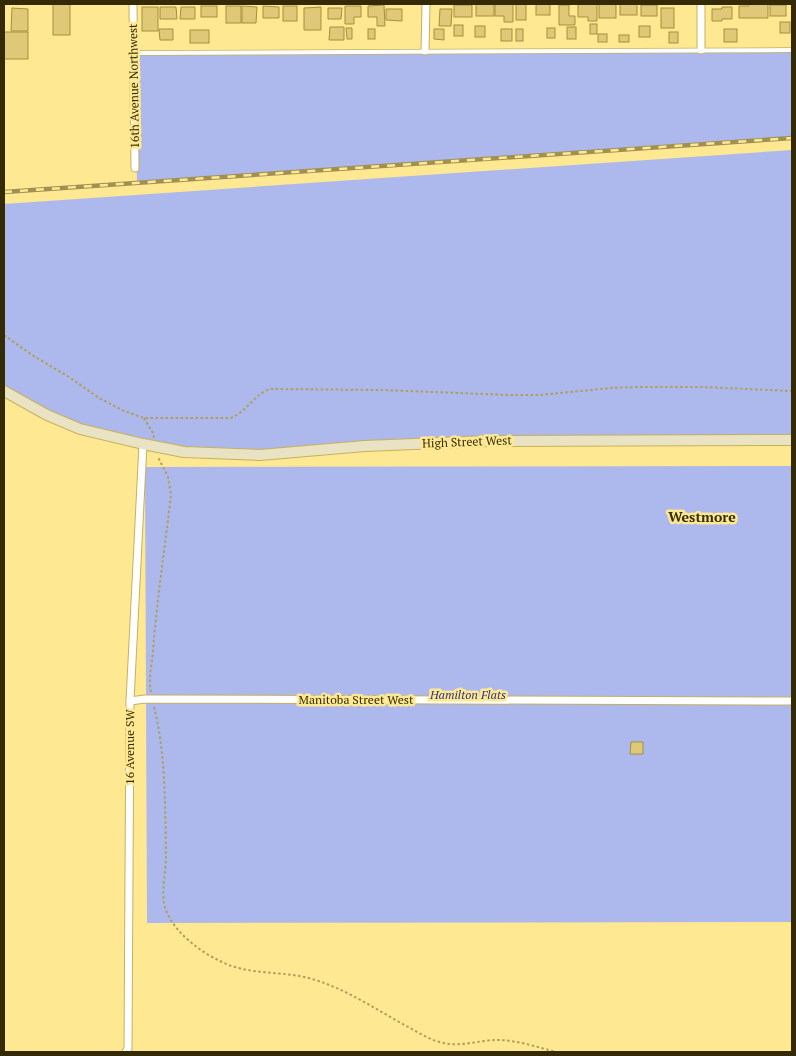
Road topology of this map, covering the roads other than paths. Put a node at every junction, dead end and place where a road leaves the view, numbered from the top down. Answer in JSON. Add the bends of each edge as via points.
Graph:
{"nodes":[{"id":1,"x":133,"y":4,"type":"edge"},
{"id":2,"x":426,"y":4,"type":"edge"},
{"id":3,"x":700,"y":4,"type":"edge"},
{"id":4,"x":701,"y":50,"type":"junction"},
{"id":5,"x":792,"y":50,"type":"edge"},
{"id":6,"x":425,"y":51,"type":"junction"},
{"id":7,"x":134,"y":53,"type":"junction"},
{"id":8,"x":135,"y":168,"type":"dead end"},
{"id":9,"x":4,"y":391,"type":"edge"},
{"id":10,"x":792,"y":440,"type":"edge"},
{"id":11,"x":143,"y":444,"type":"junction"},
{"id":12,"x":130,"y":701,"type":"junction"},
{"id":13,"x":792,"y":701,"type":"edge"},
{"id":14,"x":127,"y":1051,"type":"edge"}],
"edges":[{"from":1,"to":7,"type":"street","name":"16th Avenue Northwest"},
{"from":2,"to":6,"type":"street"},
{"from":3,"to":4,"type":"street"},
{"from":4,"to":5,"type":"lane"},
{"from":4,"to":6,"type":"lane"},
{"from":6,"to":7,"type":"lane"},
{"from":7,"to":8,"type":"street","name":"16th Avenue Northwest"},
{"from":9,"to":11,"type":"main road","name":"High Street West","via":[[46,415],[80,429]]},
{"from":10,"to":11,"type":"main road","name":"High Street West","via":[[489,441],[365,446],[260,455],[184,452]]},
{"from":11,"to":12,"type":"street","name":"16 Avenue SW"},
{"from":12,"to":13,"type":"street","name":"Manitoba Street West"},
{"from":12,"to":14,"type":"street","name":"16 Avenue SW"}]}
